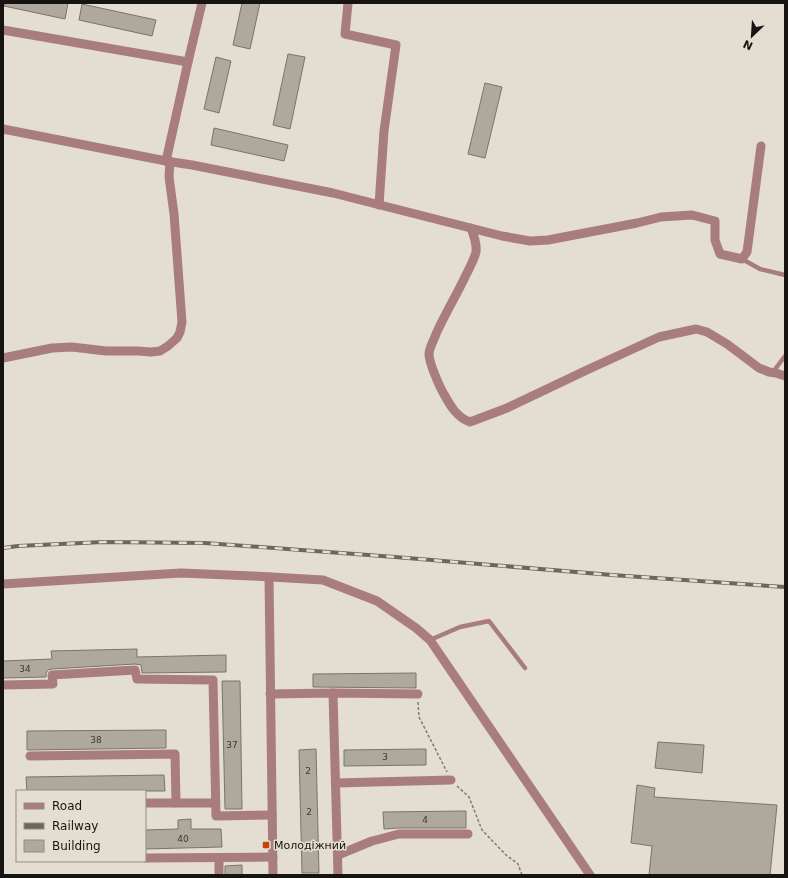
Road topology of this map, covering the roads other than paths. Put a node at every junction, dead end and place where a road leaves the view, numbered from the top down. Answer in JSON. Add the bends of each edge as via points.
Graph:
{"nodes":[{"id":1,"x":202,"y":3,"type":"edge"},
{"id":2,"x":348,"y":3,"type":"edge"},
{"id":3,"x":3,"y":30,"type":"edge"},
{"id":4,"x":188,"y":62,"type":"junction"},
{"id":5,"x":3,"y":129,"type":"edge"},
{"id":6,"x":761,"y":146,"type":"dead end"},
{"id":7,"x":168,"y":161,"type":"junction"},
{"id":8,"x":379,"y":205,"type":"junction"},
{"id":9,"x":471,"y":228,"type":"junction"},
{"id":10,"x":742,"y":259,"type":"junction"},
{"id":11,"x":785,"y":275,"type":"edge"},
{"id":12,"x":785,"y":356,"type":"edge"},
{"id":13,"x":3,"y":358,"type":"edge"},
{"id":14,"x":773,"y":372,"type":"junction"},
{"id":15,"x":785,"y":376,"type":"edge"},
{"id":16,"x":268,"y":576,"type":"junction"},
{"id":17,"x":3,"y":584,"type":"edge"},
{"id":18,"x":430,"y":640,"type":"junction"},
{"id":19,"x":525,"y":668,"type":"dead end"},
{"id":20,"x":3,"y":685,"type":"edge"},
{"id":21,"x":333,"y":693,"type":"junction"},
{"id":22,"x":270,"y":694,"type":"junction"},
{"id":23,"x":418,"y":694,"type":"road end"},
{"id":24,"x":30,"y":756,"type":"dead end"},
{"id":25,"x":451,"y":780,"type":"road end"},
{"id":26,"x":336,"y":783,"type":"junction"},
{"id":27,"x":146,"y":803,"type":"edge"},
{"id":28,"x":176,"y":803,"type":"junction"},
{"id":29,"x":215,"y":803,"type":"junction"},
{"id":30,"x":272,"y":815,"type":"junction"},
{"id":31,"x":468,"y":834,"type":"dead end"},
{"id":32,"x":338,"y":855,"type":"junction"},
{"id":33,"x":273,"y":857,"type":"junction"},
{"id":34,"x":146,"y":858,"type":"edge"},
{"id":35,"x":219,"y":858,"type":"junction"},
{"id":36,"x":219,"y":875,"type":"edge"},
{"id":37,"x":273,"y":875,"type":"edge"},
{"id":38,"x":338,"y":875,"type":"edge"},
{"id":39,"x":590,"y":875,"type":"edge"}],
"edges":[{"from":1,"to":4,"type":"street"},
{"from":2,"to":8,"type":"street","via":[[345,34],[396,45],[384,131]]},
{"from":3,"to":4,"type":"street"},
{"from":4,"to":7,"type":"street"},
{"from":5,"to":7,"type":"street"},
{"from":6,"to":10,"type":"street","via":[[747,252]]},
{"from":7,"to":8,"type":"street","via":[[333,193]]},
{"from":7,"to":13,"type":"street","via":[[182,322],[177,338],[160,351],[106,351],[72,347],[52,348]]},
{"from":8,"to":9,"type":"street"},
{"from":9,"to":10,"type":"street","via":[[530,241],[548,240],[660,217],[692,215],[715,221],[715,240],[720,254]]},
{"from":9,"to":14,"type":"street","via":[[476,251],[441,322],[429,354],[440,388],[449,404],[464,420],[470,422],[507,408],[659,337],[696,329],[707,332],[727,344],[760,368]]},
{"from":10,"to":11,"type":"lane","via":[[760,270]]},
{"from":12,"to":14,"type":"lane"},
{"from":14,"to":15,"type":"street"},
{"from":16,"to":17,"type":"street","via":[[181,573]]},
{"from":16,"to":18,"type":"street","via":[[323,580],[377,601]]},
{"from":16,"to":22,"type":"street"},
{"from":18,"to":19,"type":"lane","via":[[460,627],[489,621]]},
{"from":18,"to":39,"type":"street"},
{"from":20,"to":29,"type":"street","via":[[53,684],[52,675],[135,670],[137,679],[213,680]]},
{"from":21,"to":22,"type":"street"},
{"from":21,"to":23,"type":"street"},
{"from":21,"to":26,"type":"street"},
{"from":22,"to":30,"type":"street"},
{"from":24,"to":28,"type":"street","via":[[175,754]]},
{"from":25,"to":26,"type":"street"},
{"from":26,"to":32,"type":"street"},
{"from":27,"to":28,"type":"street"},
{"from":28,"to":29,"type":"street"},
{"from":29,"to":30,"type":"street","via":[[216,816]]},
{"from":30,"to":33,"type":"street"},
{"from":31,"to":32,"type":"street","via":[[399,834],[372,841]]},
{"from":32,"to":38,"type":"street"},
{"from":33,"to":35,"type":"street"},
{"from":33,"to":37,"type":"street"},
{"from":34,"to":35,"type":"street"},
{"from":35,"to":36,"type":"street"}]}
